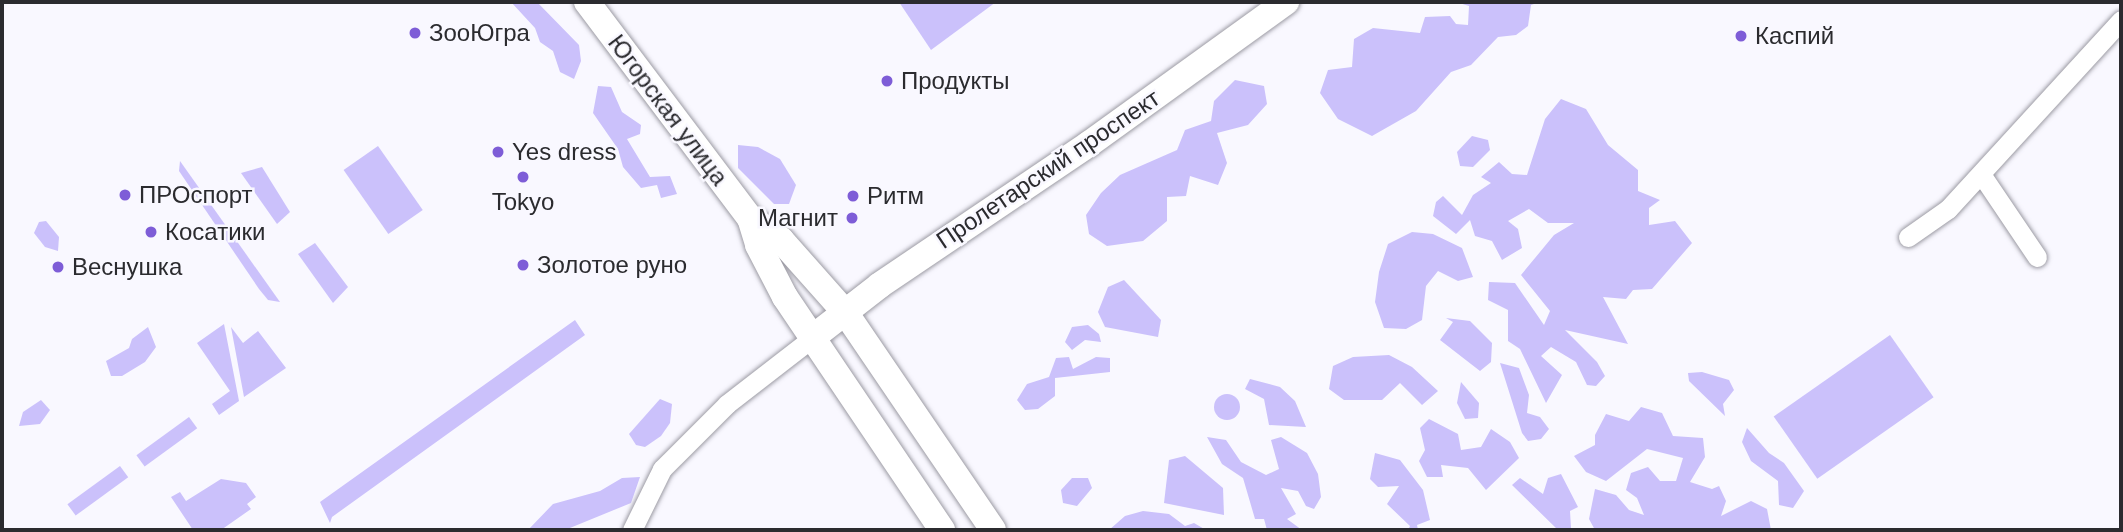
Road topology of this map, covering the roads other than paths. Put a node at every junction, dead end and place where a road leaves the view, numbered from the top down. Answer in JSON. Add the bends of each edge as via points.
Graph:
{"nodes":[{"id":1,"x":587,"y":2,"type":"edge"},
{"id":2,"x":1286,"y":2,"type":"edge"},
{"id":3,"x":2121,"y":20,"type":"edge"},
{"id":4,"x":1981,"y":174,"type":"junction"},
{"id":5,"x":751,"y":218,"type":"junction"},
{"id":6,"x":1908,"y":237,"type":"dead end"},
{"id":7,"x":2037,"y":257,"type":"dead end"},
{"id":8,"x":845,"y":312,"type":"junction"},
{"id":9,"x":812,"y":338,"type":"junction"},
{"id":10,"x":632,"y":530,"type":"edge"},
{"id":11,"x":942,"y":530,"type":"edge"},
{"id":12,"x":993,"y":530,"type":"edge"}],
"edges":[{"from":1,"to":5,"type":"main road","name":"Югорская улица"},
{"from":2,"to":8,"type":"main road","name":"Пролетарский проспект"},
{"from":3,"to":4,"type":"street"},
{"from":4,"to":6,"type":"street","via":[[1948,209]]},
{"from":4,"to":7,"type":"street"},
{"from":5,"to":8,"type":"main road","name":"Югорская улица","via":[[781,240]]},
{"from":5,"to":9,"type":"main road","name":"Югорская улица","via":[[771,273]]},
{"from":8,"to":9,"type":"main road","name":"Пролетарский проспект"},
{"from":8,"to":12,"type":"main road","name":"Югорская улица"},
{"from":9,"to":10,"type":"street","via":[[727,404],[662,469]]},
{"from":9,"to":11,"type":"main road","name":"Югорская улица"}]}
